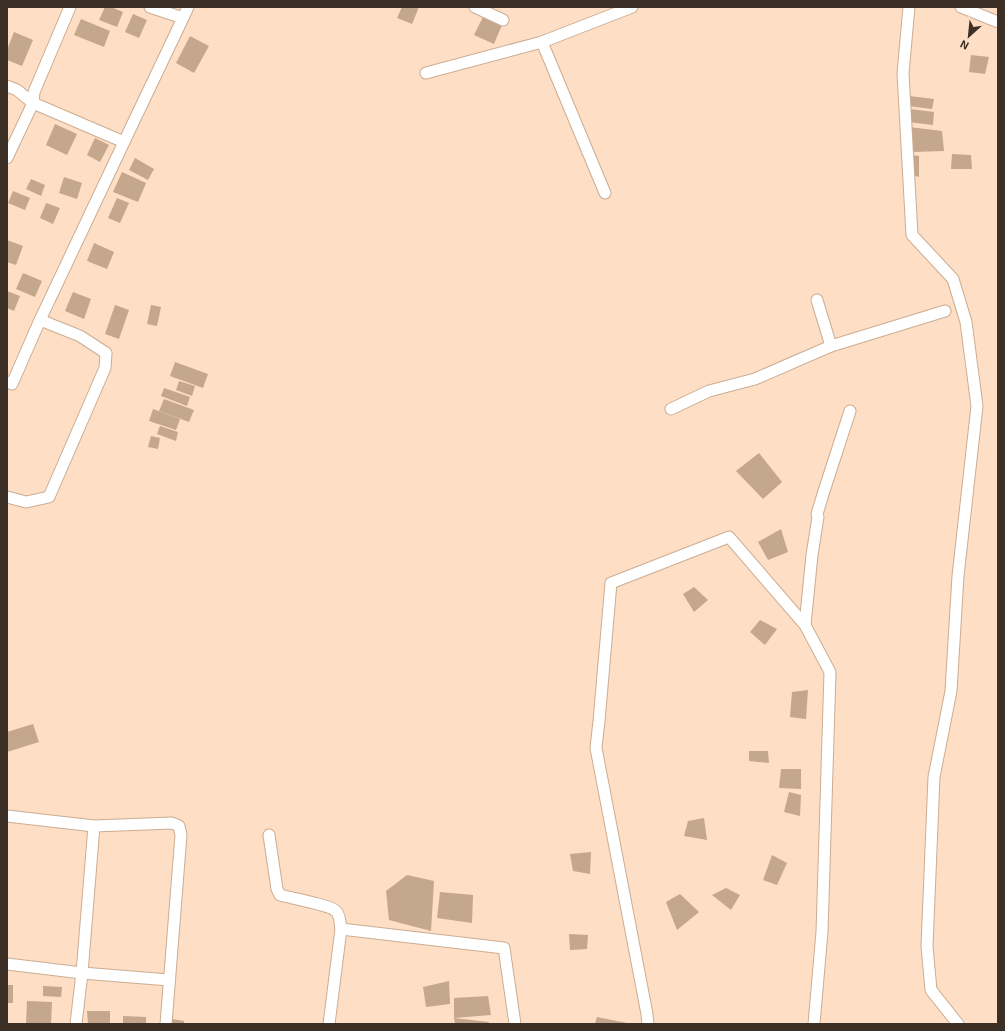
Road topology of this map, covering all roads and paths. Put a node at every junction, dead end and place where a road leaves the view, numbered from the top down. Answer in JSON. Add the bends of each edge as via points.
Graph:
{"nodes":[{"id":1,"x":70,"y":7,"type":"edge"},
{"id":2,"x":150,"y":7,"type":"edge"},
{"id":3,"x":188,"y":7,"type":"edge"},
{"id":4,"x":475,"y":7,"type":"edge"},
{"id":5,"x":632,"y":7,"type":"edge"},
{"id":6,"x":909,"y":7,"type":"edge"},
{"id":7,"x":961,"y":7,"type":"edge"},
{"id":8,"x":183,"y":18,"type":"junction"},
{"id":9,"x":503,"y":20,"type":"dead end"},
{"id":10,"x":998,"y":22,"type":"edge"},
{"id":11,"x":542,"y":42,"type":"junction"},
{"id":12,"x":426,"y":73,"type":"dead end"},
{"id":13,"x":7,"y":86,"type":"edge"},
{"id":14,"x":33,"y":103,"type":"junction"},
{"id":15,"x":124,"y":142,"type":"junction"},
{"id":16,"x":7,"y":158,"type":"edge"},
{"id":17,"x":605,"y":193,"type":"dead end"},
{"id":18,"x":817,"y":300,"type":"dead end"},
{"id":19,"x":945,"y":310,"type":"dead end"},
{"id":20,"x":40,"y":320,"type":"junction"},
{"id":21,"x":831,"y":346,"type":"junction"},
{"id":22,"x":7,"y":382,"type":"edge"},
{"id":23,"x":671,"y":409,"type":"dead end"},
{"id":24,"x":850,"y":411,"type":"dead end"},
{"id":25,"x":7,"y":497,"type":"edge"},
{"id":26,"x":805,"y":625,"type":"junction"},
{"id":27,"x":7,"y":816,"type":"edge"},
{"id":28,"x":94,"y":826,"type":"junction"},
{"id":29,"x":268,"y":836,"type":"dead end"},
{"id":30,"x":341,"y":929,"type":"junction"},
{"id":31,"x":7,"y":964,"type":"edge"},
{"id":32,"x":82,"y":974,"type":"junction"},
{"id":33,"x":169,"y":980,"type":"junction"},
{"id":34,"x":76,"y":1024,"type":"edge"},
{"id":35,"x":166,"y":1024,"type":"edge"},
{"id":36,"x":329,"y":1024,"type":"edge"},
{"id":37,"x":515,"y":1024,"type":"edge"},
{"id":38,"x":648,"y":1024,"type":"edge"},
{"id":39,"x":814,"y":1024,"type":"edge"},
{"id":40,"x":958,"y":1024,"type":"edge"}],
"edges":[{"from":1,"to":14,"type":"street","via":[[34,92]]},
{"from":2,"to":8,"type":"street"},
{"from":3,"to":8,"type":"street"},
{"from":4,"to":9,"type":"street"},
{"from":5,"to":11,"type":"street"},
{"from":6,"to":40,"type":"street","via":[[903,72],[912,235],[953,279],[966,322],[977,406],[958,576],[950,691],[934,777],[927,946],[931,990]]},
{"from":7,"to":10,"type":"street"},
{"from":8,"to":15,"type":"street"},
{"from":11,"to":12,"type":"street"},
{"from":11,"to":17,"type":"street"},
{"from":13,"to":14,"type":"street","via":[[17,90]]},
{"from":14,"to":15,"type":"street"},
{"from":14,"to":16,"type":"street"},
{"from":15,"to":20,"type":"street"},
{"from":18,"to":21,"type":"street"},
{"from":19,"to":21,"type":"street"},
{"from":20,"to":22,"type":"street","via":[[12,384]]},
{"from":20,"to":25,"type":"street","via":[[80,336],[106,353],[106,368],[49,497],[26,502]]},
{"from":21,"to":23,"type":"street","via":[[755,379],[709,391]]},
{"from":24,"to":26,"type":"street","via":[[817,514]]},
{"from":26,"to":38,"type":"street","via":[[729,538],[611,583],[596,748]]},
{"from":26,"to":39,"type":"street","via":[[830,672],[822,932]]},
{"from":27,"to":28,"type":"street"},
{"from":28,"to":32,"type":"street"},
{"from":28,"to":33,"type":"street","via":[[172,823],[179,826],[181,835]]},
{"from":29,"to":30,"type":"street","via":[[280,895],[328,906],[339,916]]},
{"from":30,"to":36,"type":"street"},
{"from":30,"to":37,"type":"street","via":[[504,948]]},
{"from":31,"to":32,"type":"street"},
{"from":32,"to":33,"type":"street"},
{"from":32,"to":34,"type":"street"},
{"from":33,"to":35,"type":"street"}]}
